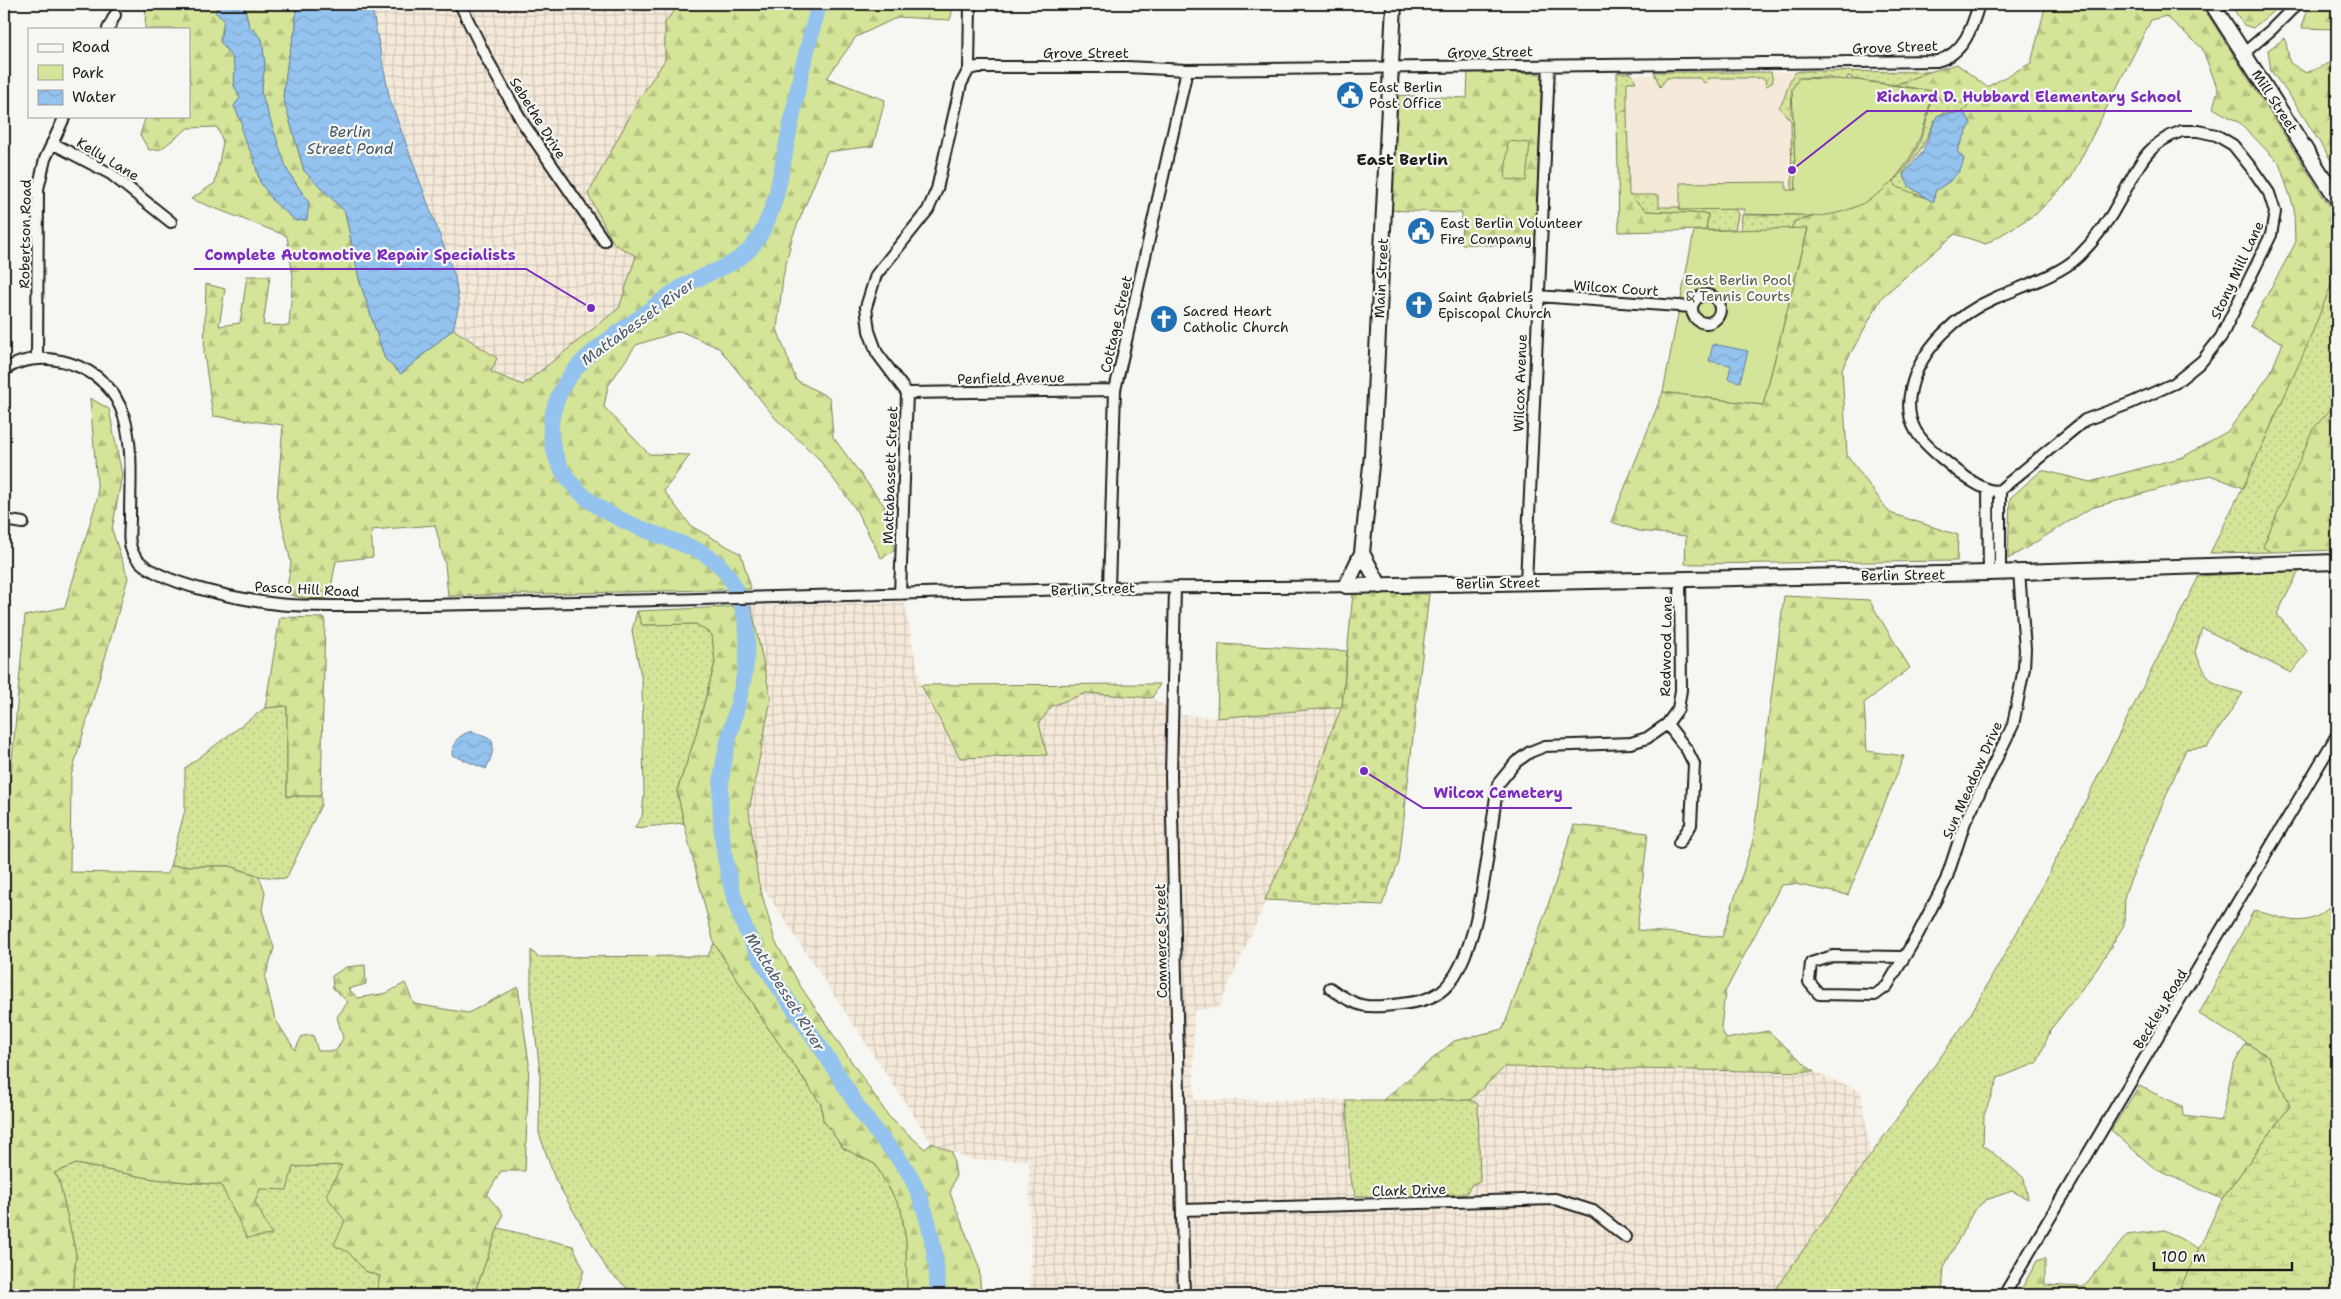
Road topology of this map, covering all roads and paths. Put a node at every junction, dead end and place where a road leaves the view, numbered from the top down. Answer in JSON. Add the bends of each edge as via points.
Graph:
{"nodes":[{"id":1,"x":460,"y":4,"type":"edge"},
{"id":2,"x":970,"y":4,"type":"edge"},
{"id":3,"x":1394,"y":4,"type":"edge"},
{"id":4,"x":1979,"y":4,"type":"edge"},
{"id":5,"x":2212,"y":4,"type":"edge"},
{"id":6,"x":2297,"y":4,"type":"edge"},
{"id":7,"x":115,"y":15,"type":"dead end"},
{"id":8,"x":108,"y":28,"type":"edge"},
{"id":9,"x":2244,"y":53,"type":"junction"},
{"id":10,"x":1549,"y":66,"type":"junction"},
{"id":11,"x":1392,"y":67,"type":"junction"},
{"id":12,"x":969,"y":69,"type":"junction"},
{"id":13,"x":1187,"y":70,"type":"junction"},
{"id":14,"x":64,"y":118,"type":"edge"},
{"id":15,"x":52,"y":143,"type":"junction"},
{"id":16,"x":2337,"y":199,"type":"edge"},
{"id":17,"x":171,"y":222,"type":"dead end"},
{"id":18,"x":604,"y":241,"type":"dead end"},
{"id":19,"x":1538,"y":296,"type":"junction"},
{"id":20,"x":1692,"y":307,"type":"dead end"},
{"id":21,"x":37,"y":358,"type":"junction"},
{"id":22,"x":4,"y":370,"type":"edge"},
{"id":23,"x":1116,"y":390,"type":"junction"},
{"id":24,"x":907,"y":393,"type":"junction"},
{"id":25,"x":1988,"y":490,"type":"junction"},
{"id":26,"x":2000,"y":490,"type":"junction"},
{"id":27,"x":4,"y":520,"type":"edge"},
{"id":28,"x":23,"y":523,"type":"dead end"},
{"id":29,"x":1362,"y":553,"type":"junction"},
{"id":30,"x":2337,"y":562,"type":"edge"},
{"id":31,"x":2019,"y":572,"type":"junction"},
{"id":32,"x":1994,"y":573,"type":"junction"},
{"id":33,"x":1680,"y":579,"type":"junction"},
{"id":34,"x":1526,"y":583,"type":"junction"},
{"id":35,"x":1346,"y":586,"type":"junction"},
{"id":36,"x":1380,"y":586,"type":"junction"},
{"id":37,"x":1175,"y":587,"type":"junction"},
{"id":38,"x":1109,"y":588,"type":"junction"},
{"id":39,"x":900,"y":594,"type":"junction"},
{"id":40,"x":658,"y":600,"type":"joint"},
{"id":41,"x":1667,"y":724,"type":"junction"},
{"id":42,"x":2337,"y":735,"type":"edge"},
{"id":43,"x":1679,"y":843,"type":"dead end"},
{"id":44,"x":1903,"y":957,"type":"junction"},
{"id":45,"x":1330,"y":988,"type":"dead end"},
{"id":46,"x":1182,"y":1210,"type":"junction"},
{"id":47,"x":1626,"y":1238,"type":"dead end"},
{"id":48,"x":1184,"y":1295,"type":"edge"},
{"id":49,"x":2004,"y":1295,"type":"edge"}],
"edges":[{"from":1,"to":18,"type":"street","name":"Sebethe Drive","via":[[523,123]]},
{"from":2,"to":12,"type":"street","name":"Mattabassett Street"},
{"from":3,"to":11,"type":"street","name":"Main Street"},
{"from":4,"to":10,"type":"street","name":"Grove Street","via":[[1962,46],[1946,59],[1937,61]]},
{"from":5,"to":9,"type":"street","name":"Mill Street"},
{"from":6,"to":9,"type":"street"},
{"from":7,"to":8,"type":"street"},
{"from":9,"to":16,"type":"street","name":"Mill Street"},
{"from":10,"to":11,"type":"street","name":"Grove Street"},
{"from":10,"to":19,"type":"street","name":"Wilcox Avenue"},
{"from":11,"to":13,"type":"street","name":"Grove Street"},
{"from":11,"to":29,"type":"street","name":"Main Street","via":[[1372,455]]},
{"from":12,"to":13,"type":"street","name":"Grove Street","via":[[1127,67]]},
{"from":12,"to":24,"type":"street","name":"Mattabassett Street","via":[[961,84],[937,189],[928,210],[883,264],[868,296],[867,319],[872,342]]},
{"from":13,"to":23,"type":"street","name":"Cottage Street"},
{"from":14,"to":15,"type":"street","name":"Robertson Road"},
{"from":15,"to":17,"type":"street","name":"Kelly Lane","via":[[111,174]]},
{"from":15,"to":21,"type":"street","name":"Robertson Road","via":[[40,173],[38,189]]},
{"from":19,"to":20,"type":"street","name":"Wilcox Court"},
{"from":19,"to":34,"type":"street","name":"Wilcox Avenue"},
{"from":21,"to":22,"type":"street","name":"Pasco Hill Road","via":[[24,360]]},
{"from":21,"to":40,"type":"street","name":"Pasco Hill Road","via":[[83,368],[96,376],[116,397],[129,438],[130,546],[141,563],[163,575],[235,598],[297,605]]},
{"from":23,"to":24,"type":"street","name":"Penfield Avenue"},
{"from":23,"to":38,"type":"street","name":"Cottage Street"},
{"from":24,"to":39,"type":"street","name":"Mattabassett Street"},
{"from":25,"to":26,"type":"street"},
{"from":25,"to":26,"type":"street","name":"Stony Mill Lane","via":[[1956,470],[1925,444],[1912,422],[1908,402],[1914,374],[1931,346],[1961,318],[2077,258],[2096,238],[2149,150],[2167,136],[2182,131],[2216,135],[2233,146],[2253,170],[2269,193],[2274,212],[2271,235],[2221,337],[2202,361],[2175,383],[2131,404],[2084,420]]},
{"from":25,"to":32,"type":"street"},
{"from":26,"to":32,"type":"street"},
{"from":27,"to":28,"type":"street"},
{"from":29,"to":35,"type":"street","name":"Main Street"},
{"from":29,"to":36,"type":"street"},
{"from":30,"to":31,"type":"street","name":"Berlin Street"},
{"from":31,"to":32,"type":"street","name":"Berlin Street"},
{"from":31,"to":44,"type":"street","name":"Sun Meadow Drive","via":[[2024,659],[2013,726],[1965,822],[1946,880]]},
{"from":32,"to":33,"type":"street","name":"Berlin Street"},
{"from":33,"to":34,"type":"street","name":"Berlin Street"},
{"from":33,"to":41,"type":"street","name":"Redwood Lane","via":[[1681,690],[1678,709]]},
{"from":34,"to":36,"type":"street","name":"Berlin Street"},
{"from":35,"to":36,"type":"street","name":"Berlin Street"},
{"from":35,"to":37,"type":"street","name":"Berlin Street"},
{"from":37,"to":38,"type":"street","name":"Berlin Street"},
{"from":37,"to":46,"type":"street","name":"Commerce Street","via":[[1171,779]]},
{"from":38,"to":39,"type":"street","name":"Berlin Street"},
{"from":39,"to":40,"type":"street","name":"Berlin Street"},
{"from":41,"to":43,"type":"street","via":[[1694,764],[1691,825]]},
{"from":41,"to":45,"type":"street","name":"Redwood Lane","via":[[1632,744],[1545,746],[1530,752],[1506,772],[1498,784],[1486,877],[1475,922],[1455,976],[1441,991],[1425,1000],[1369,1007],[1350,1003]]},
{"from":42,"to":49,"type":"street","name":"Beckley Road"},
{"from":44,"to":44,"type":"street","name":"Sun Meadow Drive","via":[[1833,956],[1811,963],[1808,982],[1819,994],[1875,995],[1887,986]]},
{"from":46,"to":47,"type":"street","name":"Clark Drive","via":[[1555,1199],[1593,1211]]},
{"from":46,"to":48,"type":"street","name":"Commerce Street"}]}
